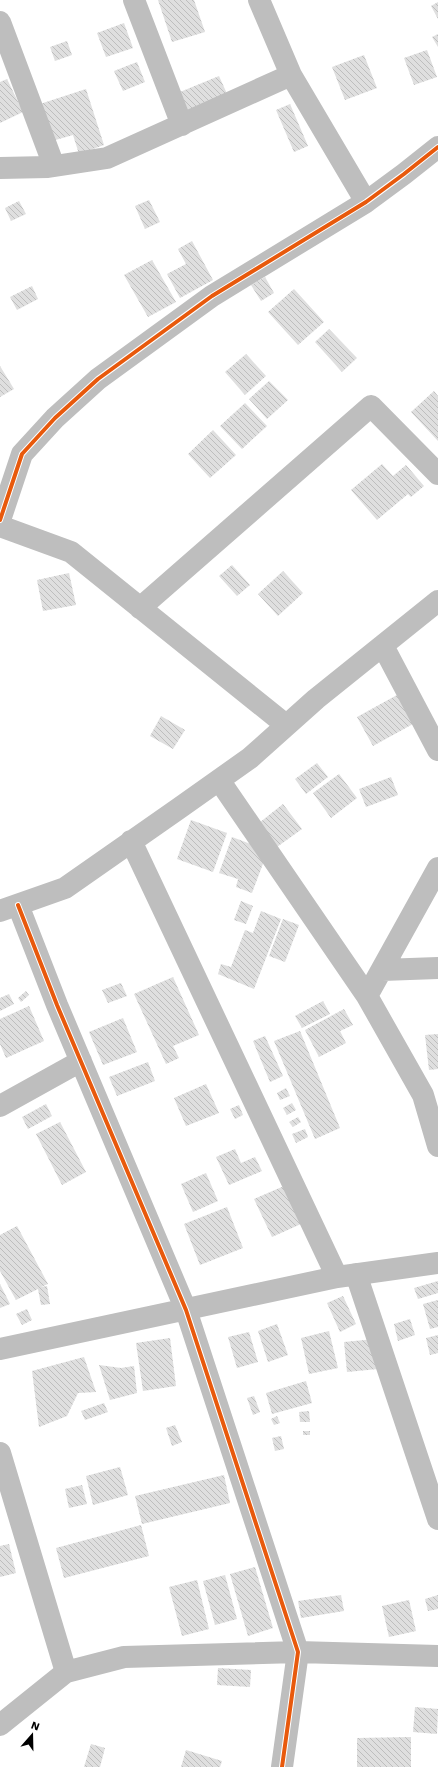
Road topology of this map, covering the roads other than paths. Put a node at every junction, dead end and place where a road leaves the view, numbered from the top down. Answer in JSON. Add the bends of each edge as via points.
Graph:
{"nodes":[{"id":1,"x":134,"y":0,"type":"edge"},
{"id":2,"x":259,"y":0,"type":"edge"},
{"id":3,"x":0,"y":22,"type":"edge"},
{"id":4,"x":291,"y":75,"type":"junction"},
{"id":5,"x":182,"y":125,"type":"junction"},
{"id":6,"x":438,"y":147,"type":"edge"},
{"id":7,"x":54,"y":166,"type":"junction"},
{"id":8,"x":0,"y":168,"type":"edge"},
{"id":9,"x":366,"y":202,"type":"junction"},
{"id":10,"x":438,"y":474,"type":"edge"},
{"id":11,"x":0,"y":520,"type":"edge"},
{"id":12,"x":0,"y":526,"type":"edge"},
{"id":13,"x":438,"y":601,"type":"edge"},
{"id":14,"x":140,"y":608,"type":"junction"},
{"id":15,"x":384,"y":646,"type":"junction"},
{"id":16,"x":286,"y":725,"type":"junction"},
{"id":17,"x":438,"y":750,"type":"edge"},
{"id":18,"x":219,"y":780,"type":"junction"},
{"id":19,"x":132,"y":842,"type":"junction"},
{"id":20,"x":438,"y":868,"type":"edge"},
{"id":21,"x":9,"y":908,"type":"edge"},
{"id":22,"x":438,"y":968,"type":"edge"},
{"id":23,"x":382,"y":970,"type":"junction"},
{"id":24,"x":367,"y":996,"type":"junction"},
{"id":25,"x":81,"y":1061,"type":"junction"},
{"id":26,"x":0,"y":1106,"type":"edge"},
{"id":27,"x":438,"y":1146,"type":"edge"},
{"id":28,"x":438,"y":1264,"type":"edge"},
{"id":29,"x":346,"y":1276,"type":"junction"},
{"id":30,"x":186,"y":1310,"type":"junction"},
{"id":31,"x":0,"y":1349,"type":"edge"},
{"id":32,"x":0,"y":1453,"type":"edge"},
{"id":33,"x":438,"y":1519,"type":"edge"},
{"id":34,"x":298,"y":1652,"type":"junction"},
{"id":35,"x":438,"y":1656,"type":"edge"},
{"id":36,"x":66,"y":1672,"type":"junction"},
{"id":37,"x":0,"y":1725,"type":"edge"},
{"id":38,"x":282,"y":1767,"type":"edge"}],
"edges":[{"from":1,"to":5,"type":"street"},
{"from":2,"to":4,"type":"street"},
{"from":3,"to":7,"type":"street"},
{"from":4,"to":5,"type":"street"},
{"from":4,"to":9,"type":"street"},
{"from":5,"to":7,"type":"street","via":[[107,158]]},
{"from":6,"to":9,"type":"street"},
{"from":7,"to":8,"type":"street"},
{"from":9,"to":11,"type":"street","via":[[212,296],[98,379],[55,418],[22,454]]},
{"from":10,"to":14,"type":"street","via":[[371,406]]},
{"from":12,"to":14,"type":"street","via":[[71,552]]},
{"from":13,"to":15,"type":"street"},
{"from":14,"to":16,"type":"street"},
{"from":15,"to":16,"type":"street"},
{"from":15,"to":17,"type":"street"},
{"from":16,"to":18,"type":"street","via":[[250,758]]},
{"from":18,"to":19,"type":"street"},
{"from":18,"to":24,"type":"street"},
{"from":19,"to":21,"type":"street","via":[[64,888]]},
{"from":19,"to":29,"type":"street"},
{"from":20,"to":23,"type":"street"},
{"from":21,"to":25,"type":"street","via":[[57,1005]]},
{"from":22,"to":23,"type":"street"},
{"from":23,"to":24,"type":"street"},
{"from":24,"to":27,"type":"street","via":[[423,1095]]},
{"from":25,"to":26,"type":"street"},
{"from":25,"to":30,"type":"street"},
{"from":28,"to":29,"type":"street"},
{"from":29,"to":30,"type":"street"},
{"from":29,"to":33,"type":"street"},
{"from":30,"to":31,"type":"street"},
{"from":30,"to":34,"type":"street"},
{"from":32,"to":36,"type":"street"},
{"from":34,"to":35,"type":"street"},
{"from":34,"to":36,"type":"street","via":[[124,1657]]},
{"from":34,"to":38,"type":"street"},
{"from":36,"to":37,"type":"street"}]}
